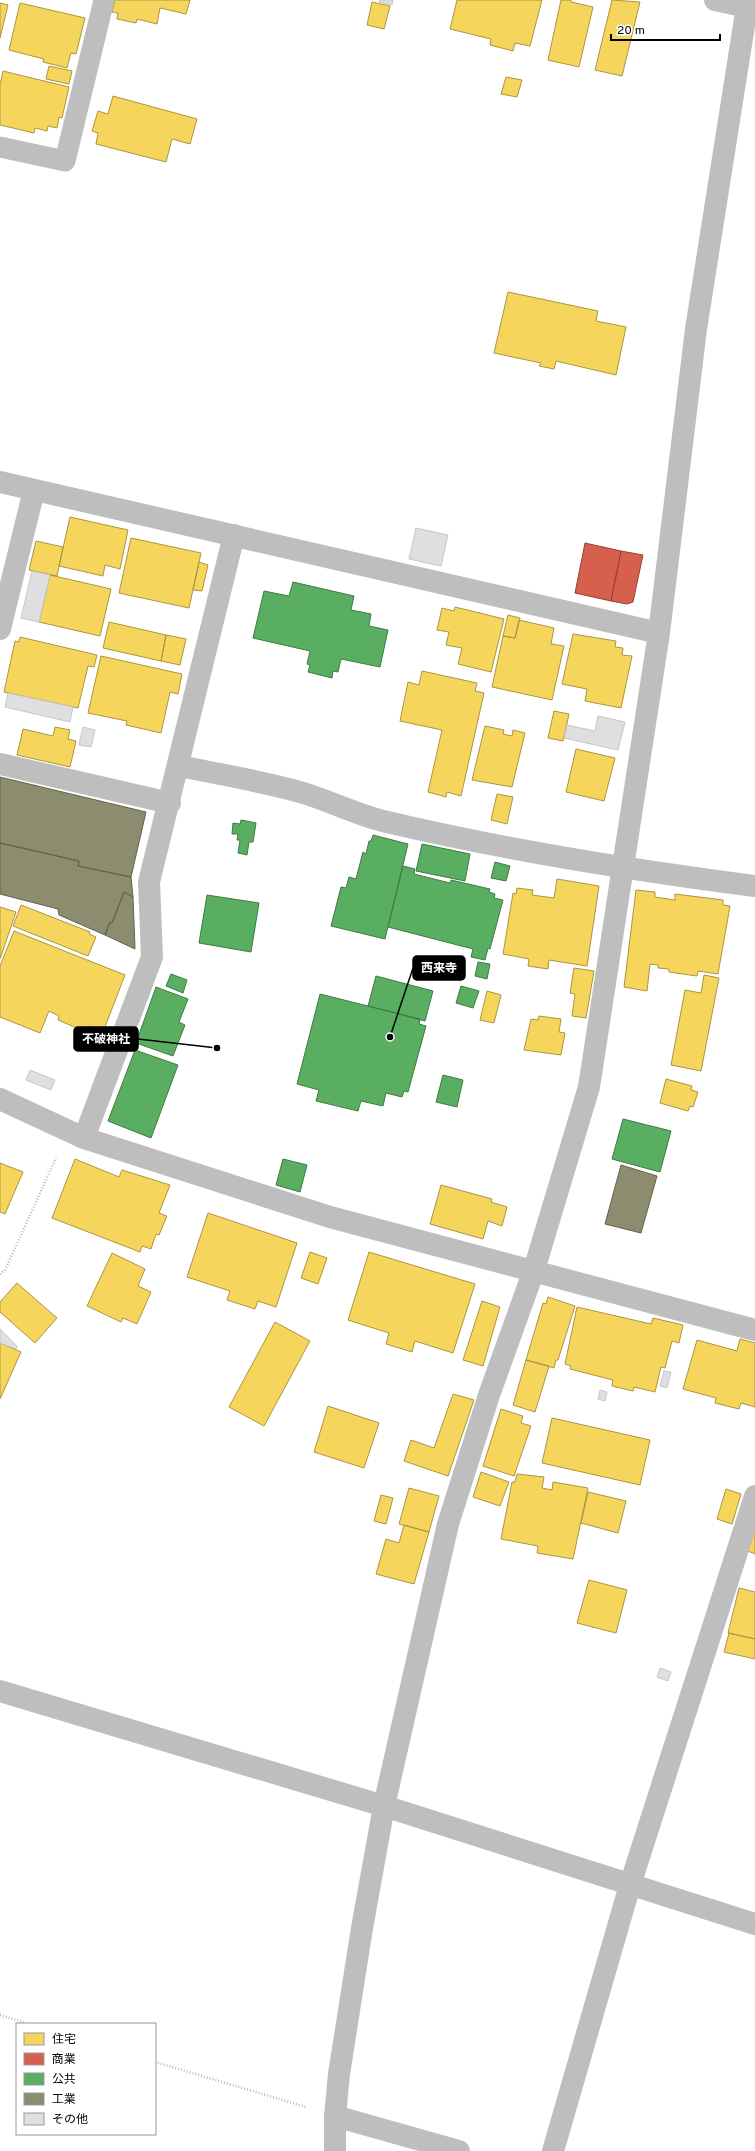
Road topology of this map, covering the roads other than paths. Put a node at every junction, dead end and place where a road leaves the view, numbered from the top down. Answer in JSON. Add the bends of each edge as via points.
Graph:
{"nodes":[{"id":1,"x":104,"y":0,"type":"edge"},
{"id":2,"x":715,"y":0,"type":"edge"},
{"id":3,"x":748,"y":4,"type":"edge"},
{"id":4,"x":0,"y":147,"type":"edge"},
{"id":5,"x":0,"y":482,"type":"edge"},
{"id":6,"x":34,"y":490,"type":"junction"},
{"id":7,"x":234,"y":535,"type":"junction"},
{"id":8,"x":0,"y":629,"type":"edge"},
{"id":9,"x":658,"y":633,"type":"junction"},
{"id":10,"x":0,"y":764,"type":"edge"},
{"id":11,"x":179,"y":766,"type":"junction"},
{"id":12,"x":170,"y":803,"type":"junction"},
{"id":13,"x":624,"y":866,"type":"junction"},
{"id":14,"x":755,"y":886,"type":"edge"},
{"id":15,"x":0,"y":1099,"type":"edge"},
{"id":16,"x":76,"y":1134,"type":"junction"},
{"id":17,"x":534,"y":1270,"type":"junction"},
{"id":18,"x":755,"y":1330,"type":"edge"},
{"id":19,"x":755,"y":1496,"type":"edge"},
{"id":20,"x":0,"y":1691,"type":"edge"},
{"id":21,"x":384,"y":1806,"type":"junction"},
{"id":22,"x":630,"y":1885,"type":"junction"},
{"id":23,"x":755,"y":1924,"type":"edge"},
{"id":24,"x":335,"y":2116,"type":"junction"},
{"id":25,"x":335,"y":2151,"type":"edge"},
{"id":26,"x":459,"y":2151,"type":"edge"},
{"id":27,"x":553,"y":2151,"type":"edge"}],
"edges":[{"from":1,"to":4,"type":"lane","via":[[65,161]]},
{"from":2,"to":3,"type":"street"},
{"from":3,"to":9,"type":"street","via":[[696,329]]},
{"from":5,"to":6,"type":"street"},
{"from":6,"to":7,"type":"street"},
{"from":6,"to":8,"type":"street"},
{"from":7,"to":9,"type":"street"},
{"from":7,"to":11,"type":"street"},
{"from":9,"to":13,"type":"street"},
{"from":10,"to":12,"type":"street"},
{"from":11,"to":12,"type":"street"},
{"from":11,"to":13,"type":"street","via":[[301,792],[382,820],[518,849]]},
{"from":12,"to":16,"type":"street","via":[[150,882],[152,957]]},
{"from":13,"to":14,"type":"street"},
{"from":13,"to":17,"type":"street","via":[[589,1087]]},
{"from":15,"to":16,"type":"street"},
{"from":16,"to":17,"type":"street","via":[[330,1217]]},
{"from":17,"to":18,"type":"street"},
{"from":17,"to":21,"type":"street","via":[[488,1395],[448,1524]]},
{"from":19,"to":22,"type":"street"},
{"from":20,"to":21,"type":"street"},
{"from":21,"to":22,"type":"street"},
{"from":21,"to":24,"type":"street","via":[[362,1928]]},
{"from":22,"to":23,"type":"street"},
{"from":22,"to":27,"type":"street"},
{"from":24,"to":25,"type":"street"},
{"from":24,"to":26,"type":"street"}]}
